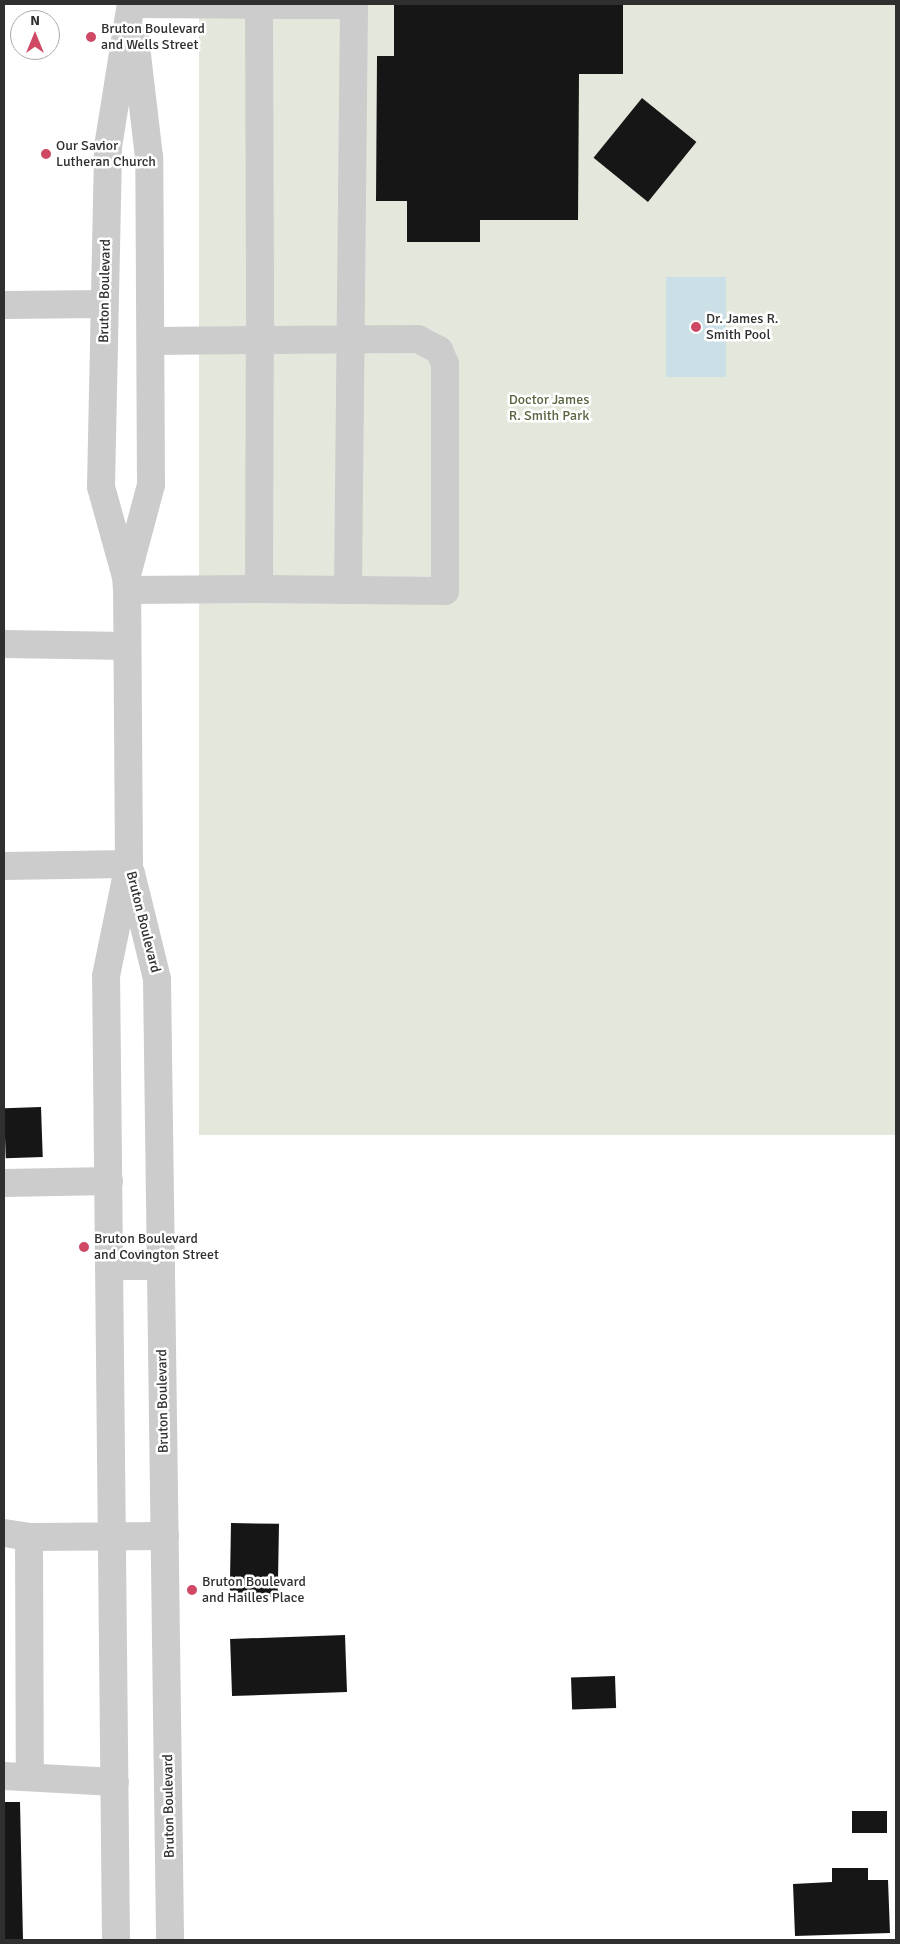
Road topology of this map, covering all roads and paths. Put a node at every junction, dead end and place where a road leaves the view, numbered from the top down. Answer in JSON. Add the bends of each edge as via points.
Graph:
{"nodes":[{"id":1,"x":131,"y":4,"type":"edge"},
{"id":2,"x":259,"y":5,"type":"junction"},
{"id":3,"x":104,"y":304,"type":"junction"},
{"id":4,"x":4,"y":305,"type":"edge"},
{"id":5,"x":348,"y":339,"type":"junction"},
{"id":6,"x":260,"y":340,"type":"junction"},
{"id":7,"x":150,"y":341,"type":"junction"},
{"id":8,"x":126,"y":583,"type":"junction"},
{"id":9,"x":259,"y":589,"type":"junction"},
{"id":10,"x":348,"y":590,"type":"junction"},
{"id":11,"x":4,"y":644,"type":"edge"},
{"id":12,"x":127,"y":646,"type":"junction"},
{"id":13,"x":129,"y":864,"type":"junction"},
{"id":14,"x":4,"y":866,"type":"edge"},
{"id":15,"x":109,"y":1181,"type":"junction"},
{"id":16,"x":4,"y":1183,"type":"edge"},
{"id":17,"x":110,"y":1266,"type":"junction"},
{"id":18,"x":161,"y":1266,"type":"junction"},
{"id":19,"x":17,"y":1535,"type":"edge"},
{"id":20,"x":112,"y":1536,"type":"junction"},
{"id":21,"x":165,"y":1536,"type":"junction"},
{"id":22,"x":17,"y":1777,"type":"edge"},
{"id":23,"x":115,"y":1782,"type":"junction"},
{"id":24,"x":116,"y":1940,"type":"edge"},
{"id":25,"x":170,"y":1940,"type":"edge"}],
"edges":[{"from":1,"to":2,"type":"street"},
{"from":1,"to":3,"type":"street","name":"Bruton Boulevard","via":[[108,147]]},
{"from":1,"to":7,"type":"street","name":"Bruton Boulevard","via":[[149,156]]},
{"from":2,"to":5,"type":"street","via":[[354,5]]},
{"from":2,"to":6,"type":"street"},
{"from":3,"to":4,"type":"street"},
{"from":3,"to":8,"type":"street","name":"Bruton Boulevard","via":[[101,486]]},
{"from":5,"to":6,"type":"street"},
{"from":5,"to":10,"type":"street"},
{"from":5,"to":10,"type":"street","via":[[418,339],[439,350],[445,364],[445,591]]},
{"from":6,"to":7,"type":"street"},
{"from":6,"to":9,"type":"street"},
{"from":7,"to":8,"type":"street","name":"Bruton Boulevard","via":[[151,485]]},
{"from":8,"to":9,"type":"street"},
{"from":8,"to":12,"type":"street","name":"Bruton Boulevard"},
{"from":9,"to":10,"type":"street"},
{"from":11,"to":12,"type":"street"},
{"from":12,"to":13,"type":"street","name":"Bruton Boulevard"},
{"from":13,"to":14,"type":"street"},
{"from":13,"to":15,"type":"street","name":"Bruton Boulevard","via":[[106,976]]},
{"from":13,"to":18,"type":"street","name":"Bruton Boulevard","via":[[157,979]]},
{"from":15,"to":16,"type":"street"},
{"from":15,"to":17,"type":"street","name":"Bruton Boulevard"},
{"from":17,"to":18,"type":"street"},
{"from":17,"to":20,"type":"street","name":"Bruton Boulevard"},
{"from":18,"to":21,"type":"street","name":"Bruton Boulevard"},
{"from":19,"to":20,"type":"street"},
{"from":19,"to":22,"type":"street"},
{"from":20,"to":21,"type":"street"},
{"from":20,"to":23,"type":"street","name":"Bruton Boulevard"},
{"from":21,"to":25,"type":"street","name":"Bruton Boulevard"},
{"from":22,"to":23,"type":"street"},
{"from":23,"to":24,"type":"street","name":"Bruton Boulevard"}]}
